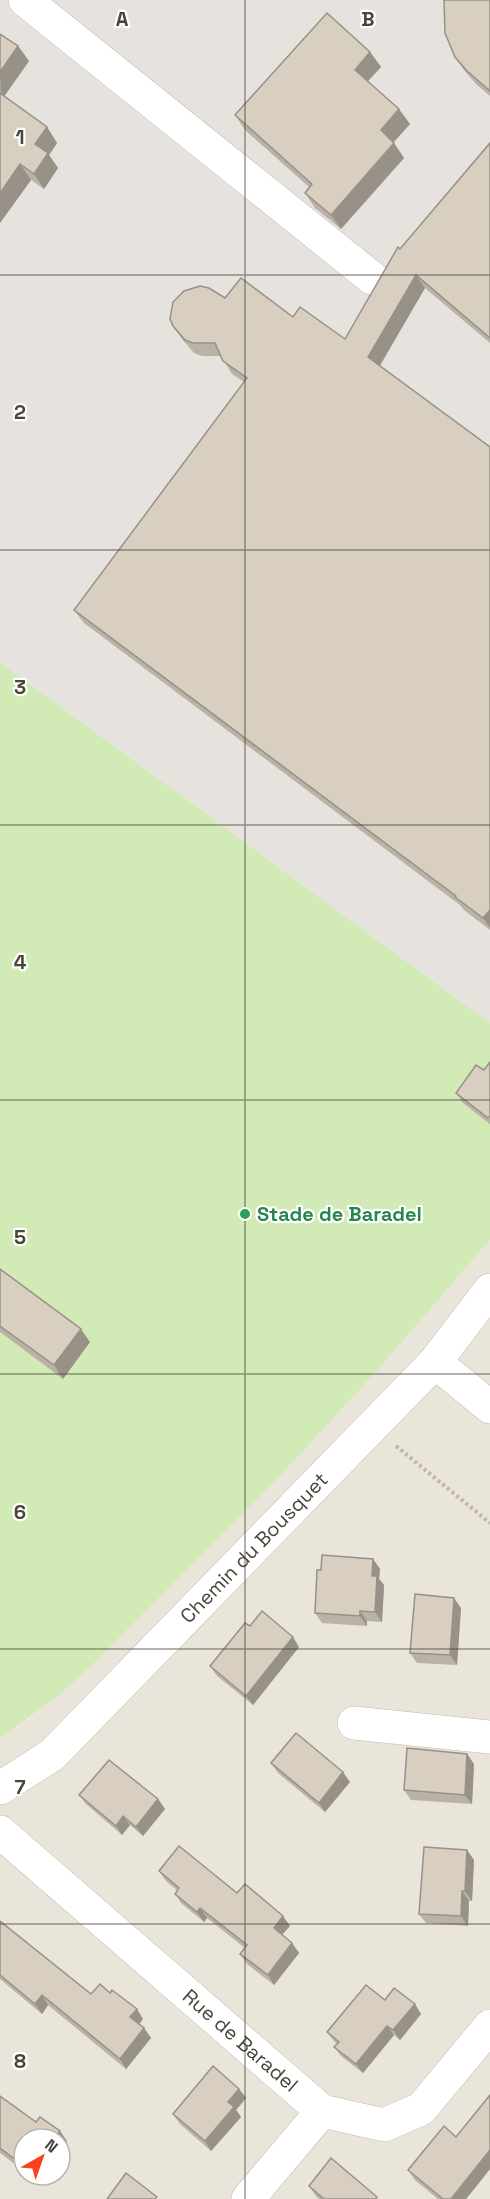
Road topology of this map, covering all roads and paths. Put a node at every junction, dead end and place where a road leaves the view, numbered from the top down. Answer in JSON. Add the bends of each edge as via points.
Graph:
{"nodes":[{"id":1,"x":25,"y":0,"type":"edge"},
{"id":2,"x":372,"y":278,"type":"dead end"},
{"id":3,"x":490,"y":1290,"type":"edge"},
{"id":4,"x":435,"y":1362,"type":"junction"},
{"id":5,"x":490,"y":1407,"type":"edge"},
{"id":6,"x":372,"y":1427,"type":"junction"},
{"id":7,"x":490,"y":1523,"type":"edge"},
{"id":8,"x":354,"y":1723,"type":"dead end"},
{"id":9,"x":490,"y":1737,"type":"edge"},
{"id":10,"x":0,"y":1788,"type":"edge"},
{"id":11,"x":0,"y":1832,"type":"edge"},
{"id":12,"x":490,"y":2026,"type":"edge"},
{"id":13,"x":322,"y":2111,"type":"junction"},
{"id":14,"x":248,"y":2199,"type":"edge"}],
"edges":[{"from":1,"to":2,"type":"street"},
{"from":3,"to":4,"type":"street","name":"Chemin du Bousquet"},
{"from":4,"to":5,"type":"street"},
{"from":4,"to":6,"type":"street","name":"Chemin du Bousquet"},
{"from":6,"to":7,"type":"path"},
{"from":6,"to":10,"type":"street","name":"Chemin du Bousquet","via":[[52,1755]]},
{"from":8,"to":9,"type":"street"},
{"from":11,"to":13,"type":"street","name":"Rue de Baradel"},
{"from":12,"to":13,"type":"street","name":"Rue de Baradel","via":[[421,2109],[384,2124]]},
{"from":13,"to":14,"type":"street"}]}
